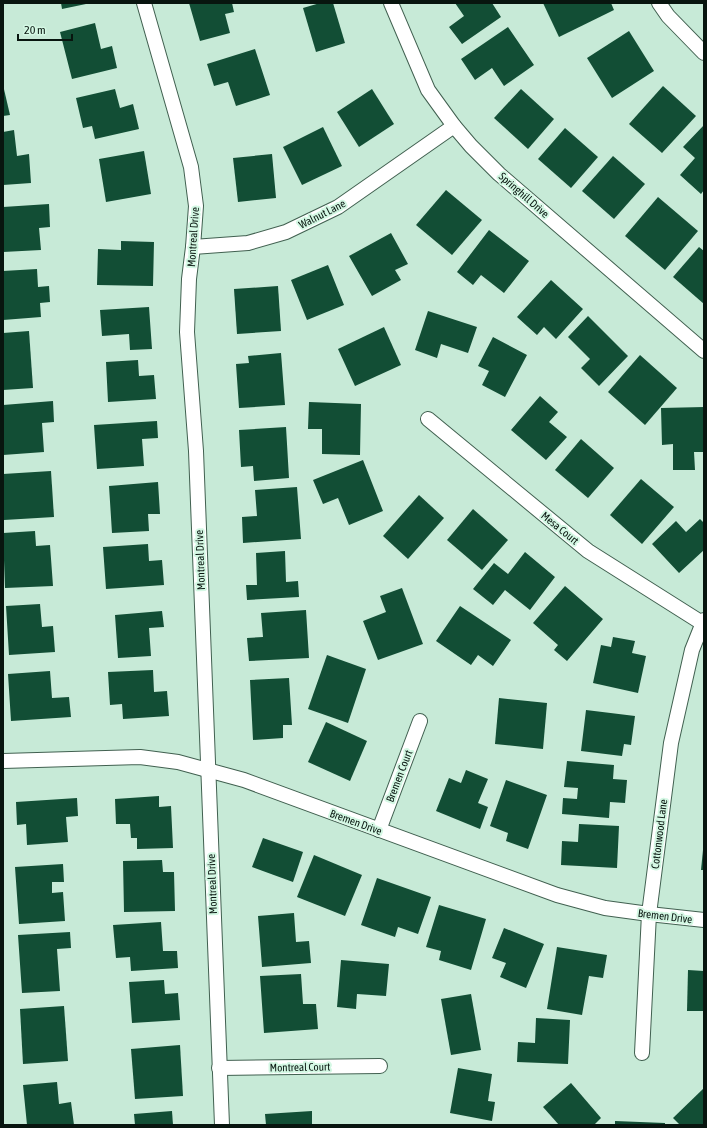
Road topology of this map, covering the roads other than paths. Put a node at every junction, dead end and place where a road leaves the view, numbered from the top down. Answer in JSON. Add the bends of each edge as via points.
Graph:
{"nodes":[{"id":1,"x":144,"y":3,"type":"edge"},
{"id":2,"x":391,"y":3,"type":"edge"},
{"id":3,"x":659,"y":3,"type":"edge"},
{"id":4,"x":704,"y":53,"type":"edge"},
{"id":5,"x":454,"y":126,"type":"junction"},
{"id":6,"x":193,"y":247,"type":"junction"},
{"id":7,"x":704,"y":350,"type":"edge"},
{"id":8,"x":428,"y":419,"type":"dead end"},
{"id":9,"x":703,"y":622,"type":"edge"},
{"id":10,"x":420,"y":721,"type":"dead end"},
{"id":11,"x":3,"y":761,"type":"edge"},
{"id":12,"x":207,"y":770,"type":"junction"},
{"id":13,"x":379,"y":830,"type":"junction"},
{"id":14,"x":648,"y":914,"type":"junction"},
{"id":15,"x":704,"y":920,"type":"edge"},
{"id":16,"x":642,"y":1053,"type":"dead end"},
{"id":17,"x":380,"y":1066,"type":"dead end"},
{"id":18,"x":219,"y":1068,"type":"junction"},
{"id":19,"x":222,"y":1125,"type":"edge"}],
"edges":[{"from":1,"to":6,"type":"street","name":"Montreal Drive","via":[[191,167],[196,206]]},
{"from":2,"to":5,"type":"street","name":"Springhill Drive","via":[[428,90]]},
{"from":3,"to":4,"type":"street","via":[[668,16]]},
{"from":5,"to":6,"type":"street","name":"Walnut Lane","via":[[338,208],[286,232],[248,243]]},
{"from":5,"to":7,"type":"street","name":"Springhill Drive","via":[[499,174]]},
{"from":6,"to":12,"type":"street","name":"Montreal Drive","via":[[187,332],[196,451]]},
{"from":8,"to":9,"type":"street","name":"Mesa Court","via":[[588,551]]},
{"from":9,"to":14,"type":"street","name":"Cottonwood Lane","via":[[692,650],[671,743]]},
{"from":10,"to":13,"type":"street","name":"Bremen Court"},
{"from":11,"to":12,"type":"street","name":"Bremen Drive","via":[[140,757],[178,762]]},
{"from":12,"to":13,"type":"street","name":"Bremen Drive","via":[[244,780]]},
{"from":12,"to":18,"type":"street","name":"Montreal Drive"},
{"from":13,"to":14,"type":"street","name":"Bremen Drive","via":[[557,895],[606,908]]},
{"from":14,"to":15,"type":"street","name":"Bremen Drive"},
{"from":14,"to":16,"type":"street","name":"Cottonwood Lane"},
{"from":17,"to":18,"type":"street","name":"Montreal Court"},
{"from":18,"to":19,"type":"street","name":"Montreal Drive"}]}
